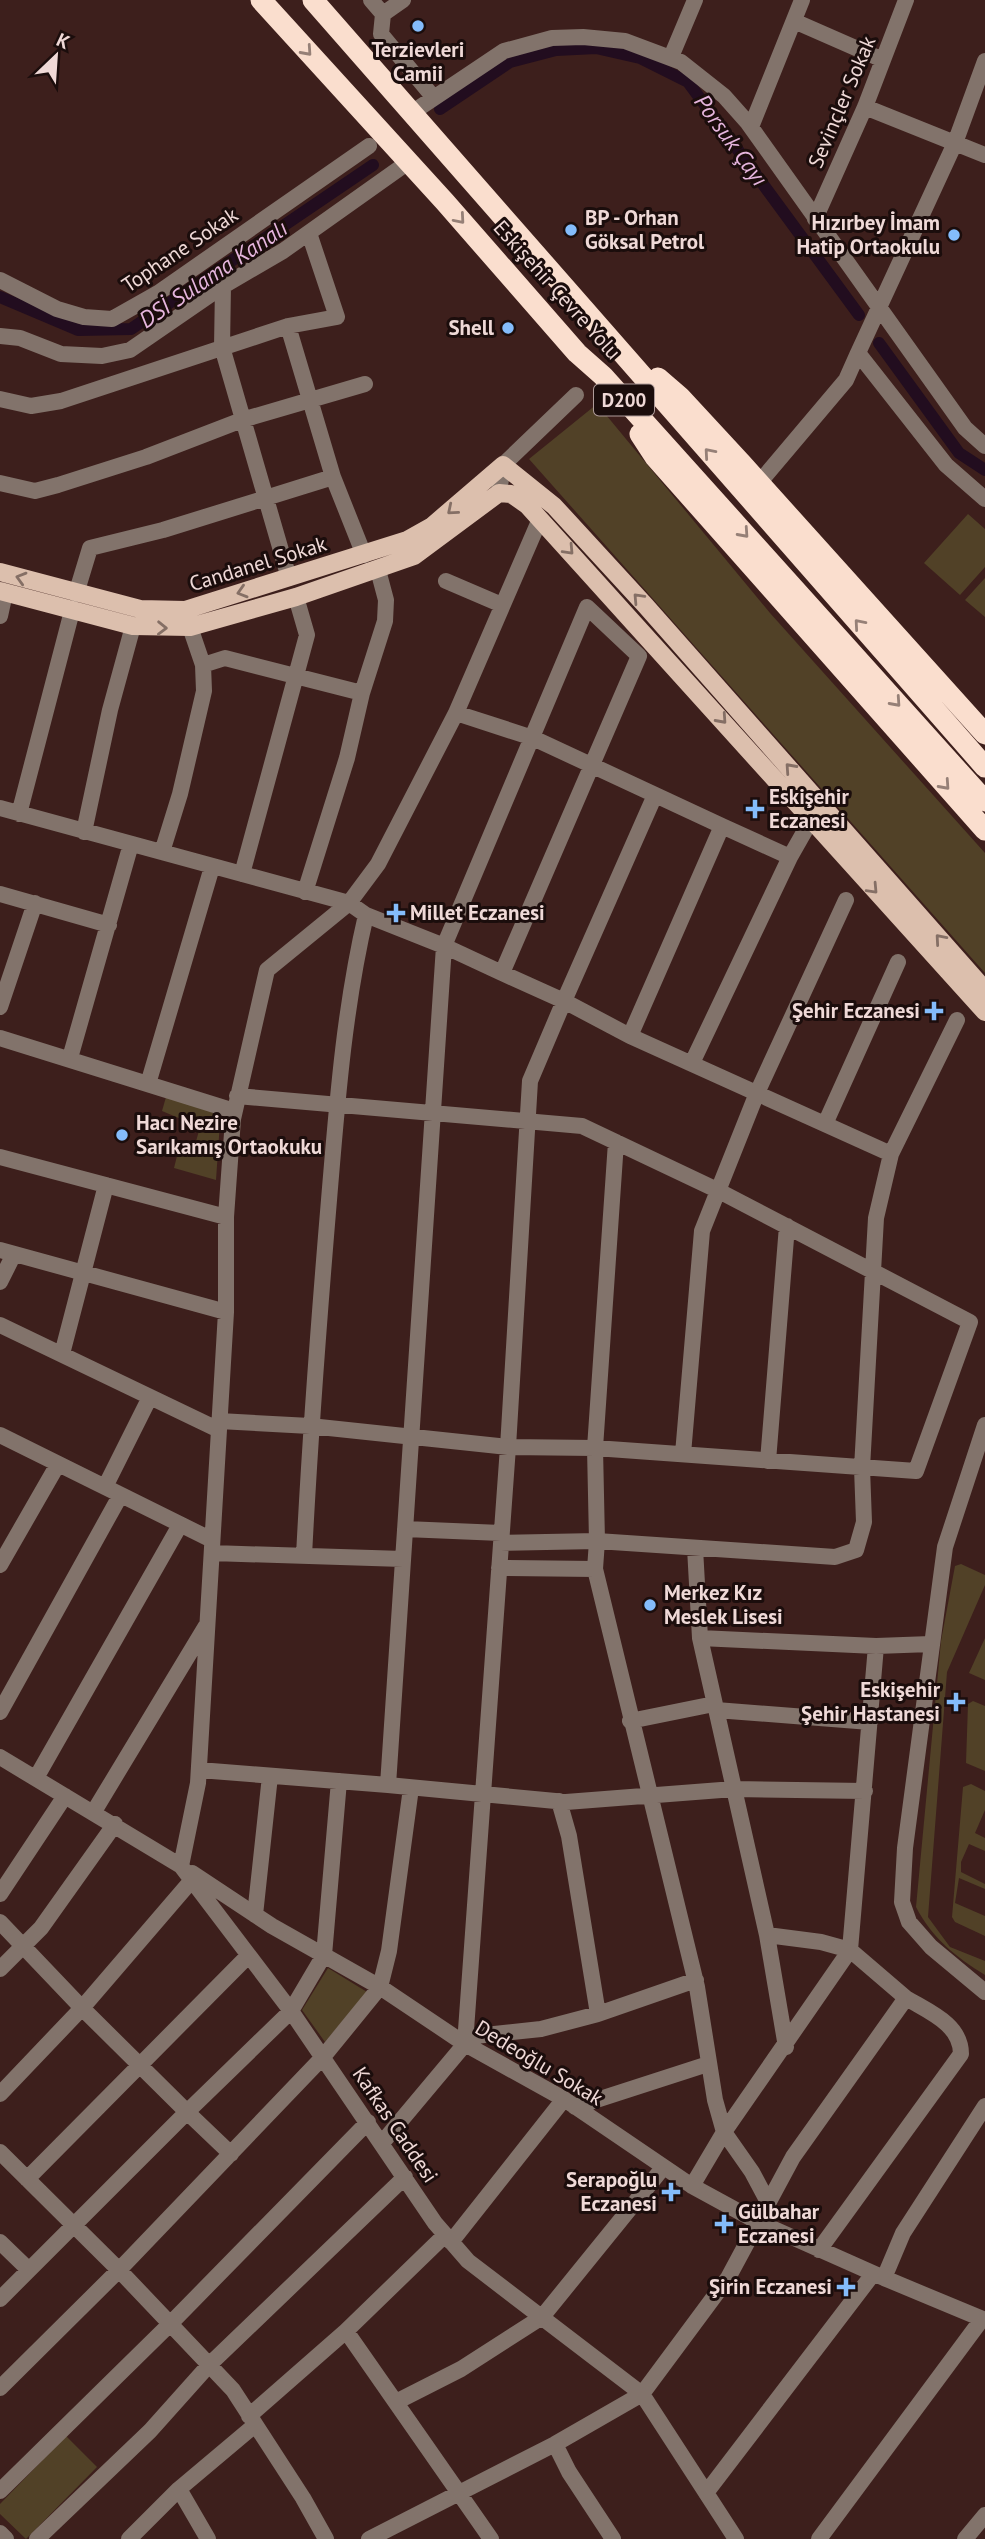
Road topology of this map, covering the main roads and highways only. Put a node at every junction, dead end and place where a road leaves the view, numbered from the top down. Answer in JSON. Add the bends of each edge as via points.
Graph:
{"nodes":[{"id":1,"x":261,"y":0,"type":"edge"},
{"id":2,"x":313,"y":0,"type":"edge"},
{"id":3,"x":597,"y":325,"type":"junction"},
{"id":4,"x":603,"y":376,"type":"junction"},
{"id":5,"x":0,"y":572,"type":"edge"},
{"id":6,"x":2,"y":592,"type":"edge"},
{"id":7,"x":74,"y":602,"type":"junction"},
{"id":8,"x":985,"y":733,"type":"edge"},
{"id":9,"x":985,"y":767,"type":"edge"},
{"id":10,"x":985,"y":801,"type":"edge"},
{"id":11,"x":985,"y":830,"type":"edge"},
{"id":12,"x":985,"y":990,"type":"edge"},
{"id":13,"x":985,"y":1012,"type":"edge"}],
"edges":[{"from":1,"to":4,"type":"highway","name":"Eskişehir Çevre Yolu","number":"D200","one_way":true,"via":[[576,354]]},
{"from":2,"to":3,"type":"highway","name":"Eskişehir Çevre Yolu","number":"D200"},
{"from":3,"to":8,"type":"highway","via":[[680,397]]},
{"from":9,"to":3,"type":"highway","name":"Eskişehir Çevre Yolu","number":"D200","one_way":true},
{"from":4,"to":10,"type":"highway","name":"Eskişehir Çevre Yolu","number":"D200","one_way":true},
{"from":4,"to":11,"type":"highway","one_way":true,"via":[[655,457]]},
{"from":7,"to":5,"type":"main road","name":"Candanel Sokak","one_way":true},
{"from":6,"to":7,"type":"main road"},
{"from":12,"to":7,"type":"main road","name":"Candanel Sokak","one_way":true,"via":[[645,605],[554,506],[503,465],[432,526],[363,555],[185,610]]},
{"from":7,"to":13,"type":"main road","one_way":true,"via":[[133,626],[191,627],[414,556],[499,493],[511,494],[540,519]]}]}
